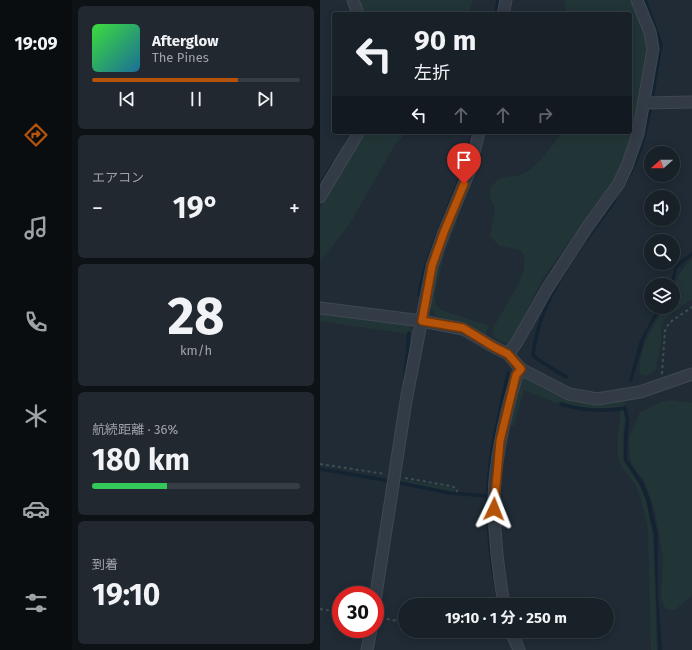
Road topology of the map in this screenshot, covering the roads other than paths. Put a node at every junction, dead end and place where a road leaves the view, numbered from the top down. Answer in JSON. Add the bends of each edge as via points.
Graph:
{"nodes":[{"id":1,"x":353,"y":0,"type":"edge"},
{"id":2,"x":506,"y":0,"type":"edge"},
{"id":3,"x":637,"y":0,"type":"edge"},
{"id":4,"x":357,"y":12,"type":"edge"},
{"id":5,"x":503,"y":12,"type":"edge"},
{"id":6,"x":692,"y":102,"type":"edge"},
{"id":7,"x":644,"y":103,"type":"junction"},
{"id":8,"x":358,"y":134,"type":"edge"},
{"id":9,"x":478,"y":134,"type":"edge"},
{"id":10,"x":320,"y":197,"type":"edge"},
{"id":11,"x":320,"y":308,"type":"edge"},
{"id":12,"x":422,"y":321,"type":"junction"},
{"id":13,"x":508,"y":354,"type":"junction"},
{"id":14,"x":521,"y":369,"type":"junction"},
{"id":15,"x":692,"y":374,"type":"edge"},
{"id":16,"x":377,"y":586,"type":"edge"},
{"id":17,"x":503,"y":598,"type":"edge"},
{"id":18,"x":369,"y":638,"type":"edge"},
{"id":19,"x":513,"y":638,"type":"edge"},
{"id":20,"x":367,"y":650,"type":"edge"},
{"id":21,"x":519,"y":650,"type":"edge"}],
"edges":[{"from":1,"to":4,"type":"street"},
{"from":2,"to":5,"type":"street"},
{"from":3,"to":7,"type":"street","via":[[650,32],[653,49]]},
{"from":6,"to":7,"type":"street"},
{"from":7,"to":13,"type":"street","via":[[628,166],[547,289]]},
{"from":8,"to":10,"type":"street"},
{"from":9,"to":12,"type":"street","via":[[469,172],[432,266]]},
{"from":11,"to":12,"type":"street"},
{"from":12,"to":13,"type":"street","via":[[463,328]]},
{"from":12,"to":16,"type":"street"},
{"from":13,"to":14,"type":"street"},
{"from":14,"to":15,"type":"street","via":[[569,394],[597,400],[626,395]]},
{"from":14,"to":17,"type":"street","via":[[516,375],[502,434],[495,490],[494,522]]},
{"from":18,"to":20,"type":"street"},
{"from":19,"to":21,"type":"street"}]}
